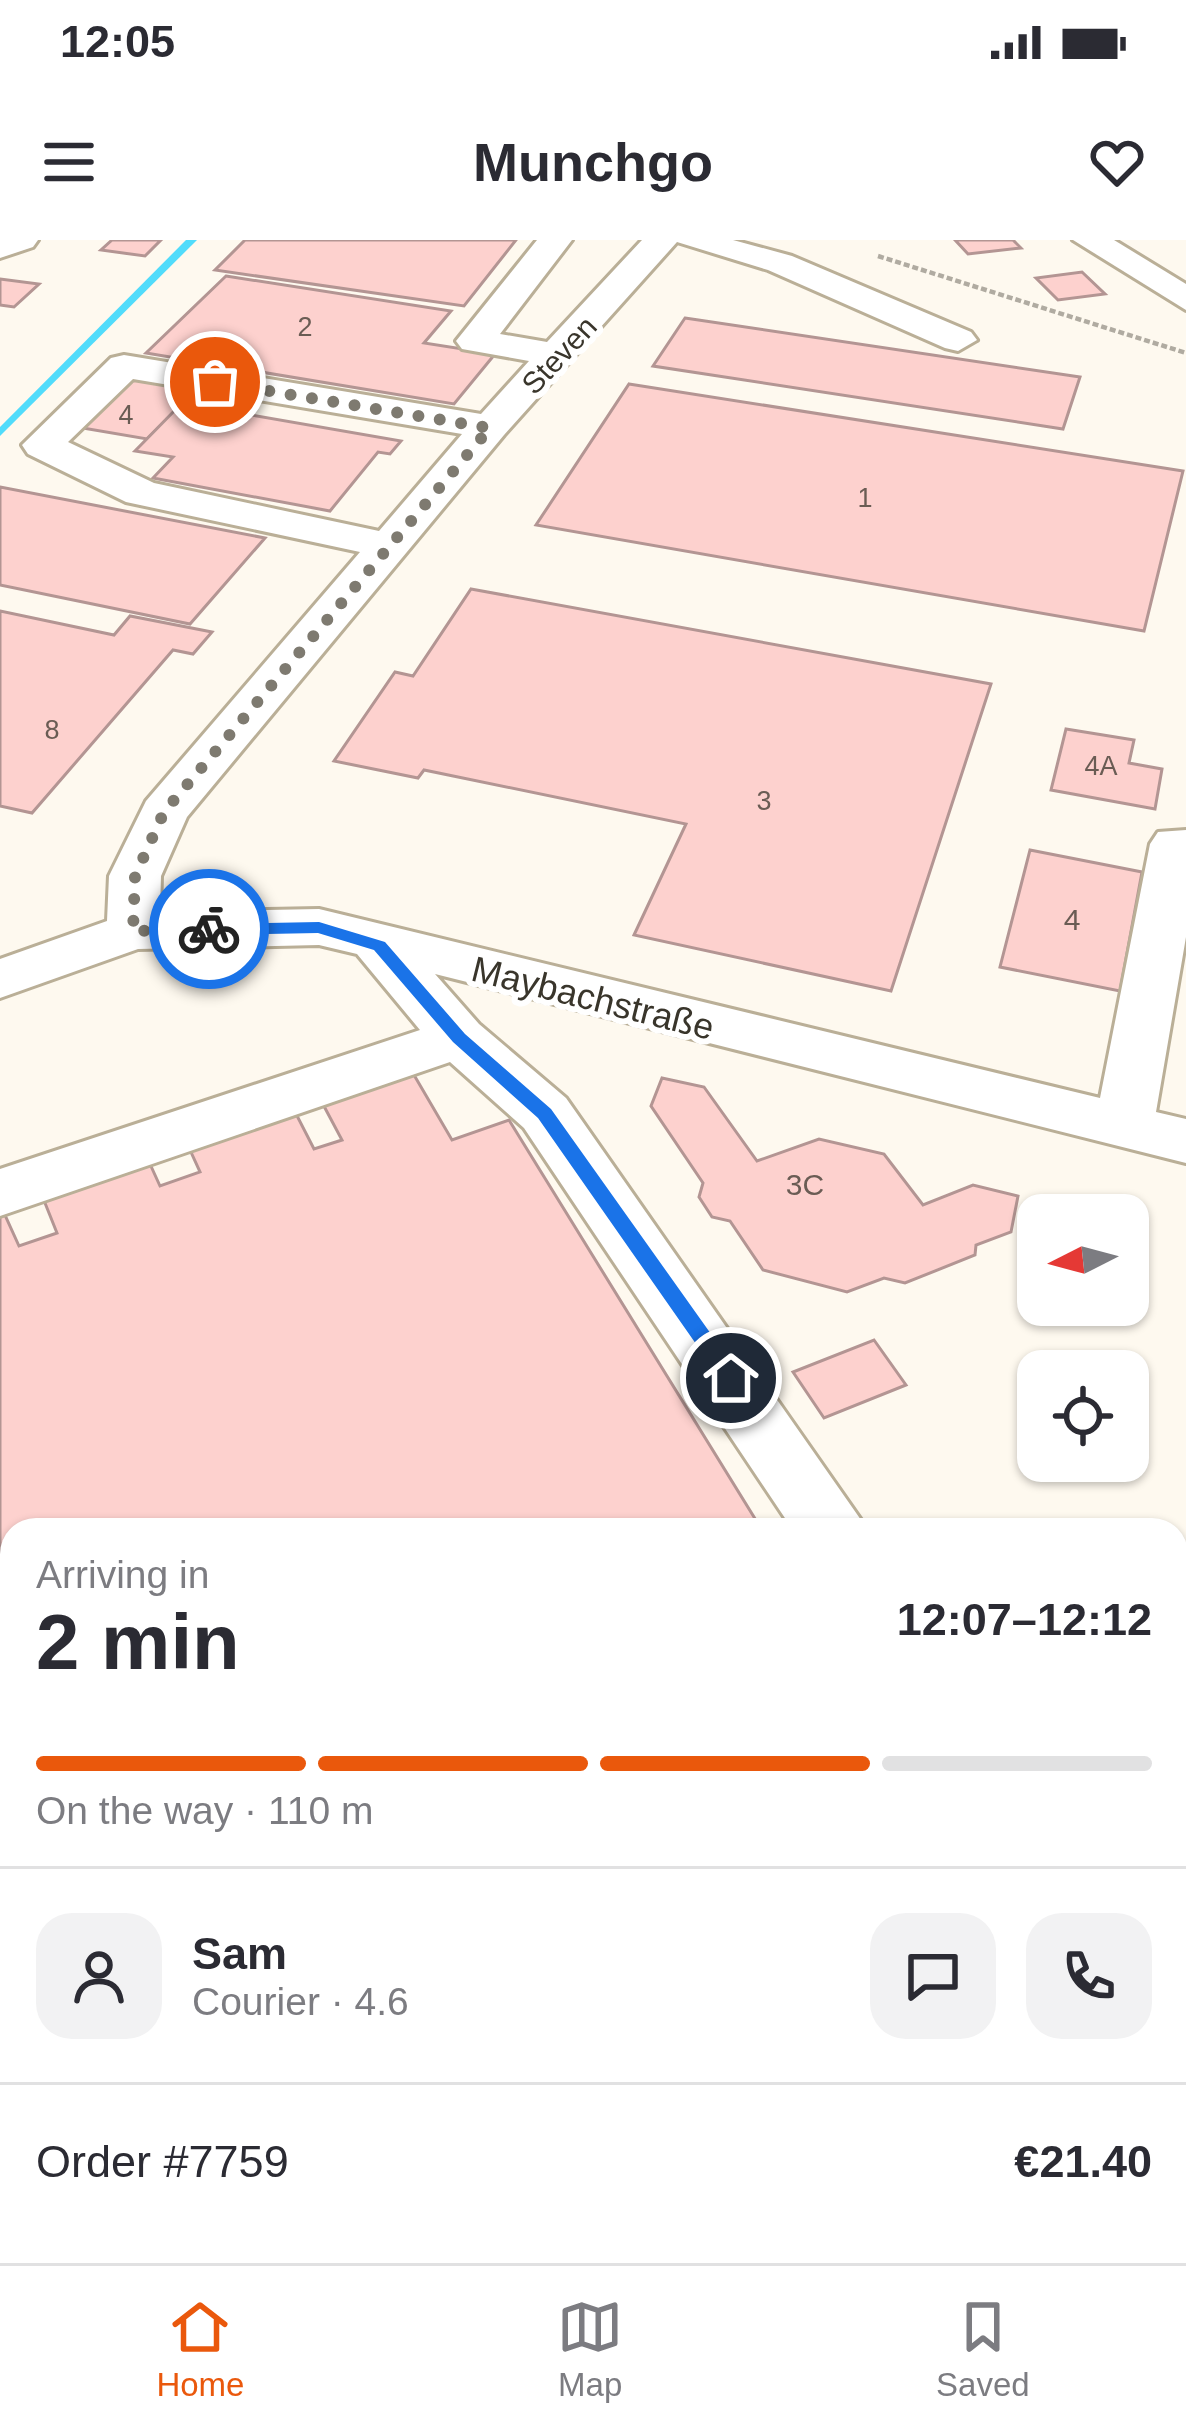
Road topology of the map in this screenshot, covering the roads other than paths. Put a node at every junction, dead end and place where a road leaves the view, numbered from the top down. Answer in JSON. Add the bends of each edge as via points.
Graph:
{"nodes":[{"id":1,"x":21,"y":240,"type":"edge"},
{"id":2,"x":555,"y":240,"type":"edge"},
{"id":3,"x":662,"y":240,"type":"edge"},
{"id":4,"x":693,"y":240,"type":"edge"},
{"id":5,"x":1090,"y":240,"type":"edge"},
{"id":6,"x":0,"y":248,"type":"edge"},
{"id":7,"x":1186,"y":299,"type":"edge"},
{"id":8,"x":958,"y":340,"type":"dead end"},
{"id":9,"x":560,"y":355,"type":"junction"},
{"id":10,"x":490,"y":428,"type":"junction"},
{"id":11,"x":391,"y":546,"type":"junction"},
{"id":12,"x":1176,"y":844,"type":"dead end"},
{"id":13,"x":133,"y":931,"type":"junction"},
{"id":14,"x":380,"y":946,"type":"junction"},
{"id":15,"x":0,"y":979,"type":"edge"},
{"id":16,"x":459,"y":1038,"type":"junction"},
{"id":17,"x":1124,"y":1126,"type":"junction"},
{"id":18,"x":1186,"y":1141,"type":"edge"},
{"id":19,"x":0,"y":1193,"type":"edge"},
{"id":20,"x":825,"y":1518,"type":"edge"}],
"edges":[{"from":1,"to":6,"type":"street"},
{"from":2,"to":9,"type":"street","via":[[475,341]]},
{"from":3,"to":9,"type":"street","name":"Steven"},
{"from":4,"to":8,"type":"street","via":[[780,263]]},
{"from":5,"to":7,"type":"street"},
{"from":9,"to":10,"type":"street","name":"Steven"},
{"from":10,"to":11,"type":"street","name":"Steven"},
{"from":10,"to":11,"type":"street","via":[[124,367],[42,445],[141,493]]},
{"from":11,"to":13,"type":"street","name":"Steven","via":[[164,812],[135,876]]},
{"from":12,"to":17,"type":"street"},
{"from":13,"to":14,"type":"street","name":"Maybachstraße","via":[[319,927]]},
{"from":13,"to":15,"type":"street","name":"Maybachstraße"},
{"from":14,"to":16,"type":"street"},
{"from":14,"to":17,"type":"street","name":"Maybachstraße"},
{"from":16,"to":19,"type":"street"},
{"from":16,"to":20,"type":"street","via":[[545,1113]]},
{"from":17,"to":18,"type":"street","name":"Maybachstraße"}]}
